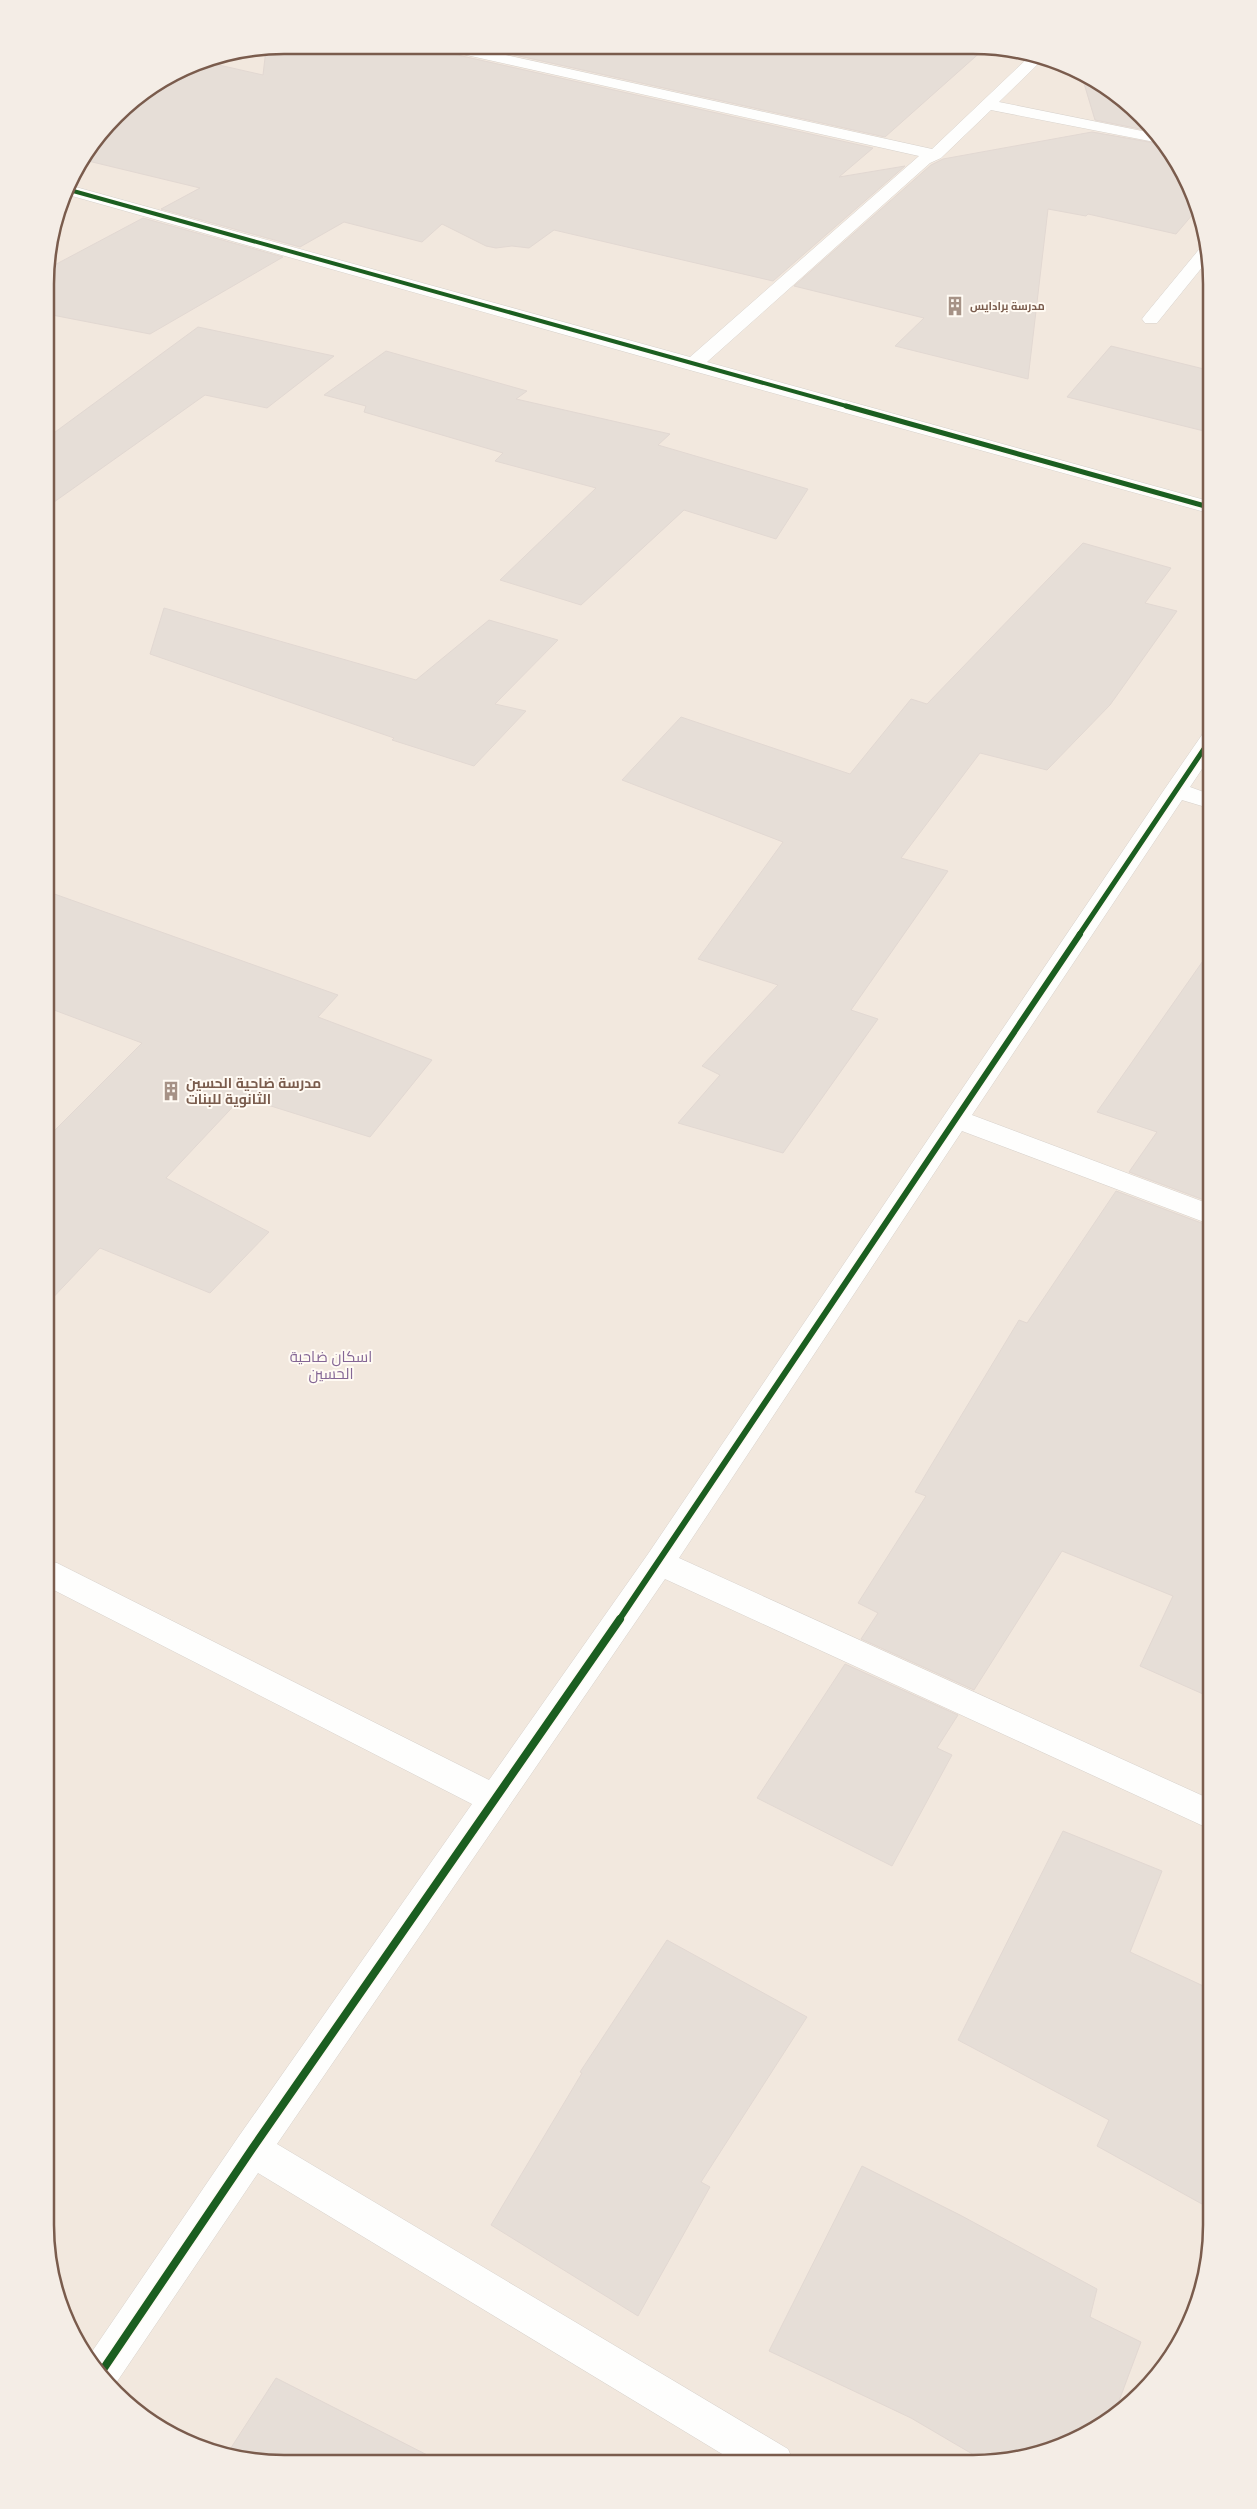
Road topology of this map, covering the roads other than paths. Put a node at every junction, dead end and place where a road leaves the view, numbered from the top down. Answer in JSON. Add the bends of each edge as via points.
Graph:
{"nodes":[{"id":1,"x":480,"y":54,"type":"edge"},
{"id":2,"x":1032,"y":62,"type":"edge"},
{"id":3,"x":986,"y":104,"type":"junction"},
{"id":4,"x":1151,"y":138,"type":"edge"},
{"id":5,"x":935,"y":155,"type":"junction"},
{"id":6,"x":73,"y":191,"type":"edge"},
{"id":7,"x":1201,"y":257,"type":"edge"},
{"id":8,"x":1151,"y":319,"type":"dead end"},
{"id":9,"x":692,"y":364,"type":"junction"},
{"id":10,"x":1203,"y":506,"type":"edge"},
{"id":11,"x":1203,"y":751,"type":"edge"},
{"id":12,"x":1175,"y":790,"type":"junction"},
{"id":13,"x":1203,"y":799,"type":"edge"},
{"id":14,"x":956,"y":1119,"type":"junction"},
{"id":15,"x":1203,"y":1212,"type":"edge"},
{"id":16,"x":659,"y":1563,"type":"junction"},
{"id":17,"x":54,"y":1576,"type":"edge"},
{"id":18,"x":496,"y":1800,"type":"junction"},
{"id":19,"x":1203,"y":1812,"type":"edge"},
{"id":20,"x":252,"y":2149,"type":"junction"},
{"id":21,"x":104,"y":2368,"type":"edge"},
{"id":22,"x":761,"y":2455,"type":"edge"}],
"edges":[{"from":1,"to":5,"type":"street"},
{"from":2,"to":3,"type":"street"},
{"from":3,"to":4,"type":"street"},
{"from":3,"to":5,"type":"street"},
{"from":5,"to":9,"type":"street","via":[[924,160]]},
{"from":6,"to":9,"type":"street"},
{"from":7,"to":8,"type":"street"},
{"from":9,"to":10,"type":"street"},
{"from":11,"to":12,"type":"street"},
{"from":12,"to":13,"type":"street"},
{"from":12,"to":14,"type":"street"},
{"from":14,"to":15,"type":"street"},
{"from":14,"to":16,"type":"street"},
{"from":16,"to":18,"type":"street"},
{"from":16,"to":19,"type":"street"},
{"from":17,"to":18,"type":"street"},
{"from":18,"to":20,"type":"street"},
{"from":20,"to":21,"type":"street"},
{"from":20,"to":22,"type":"street"}]}
